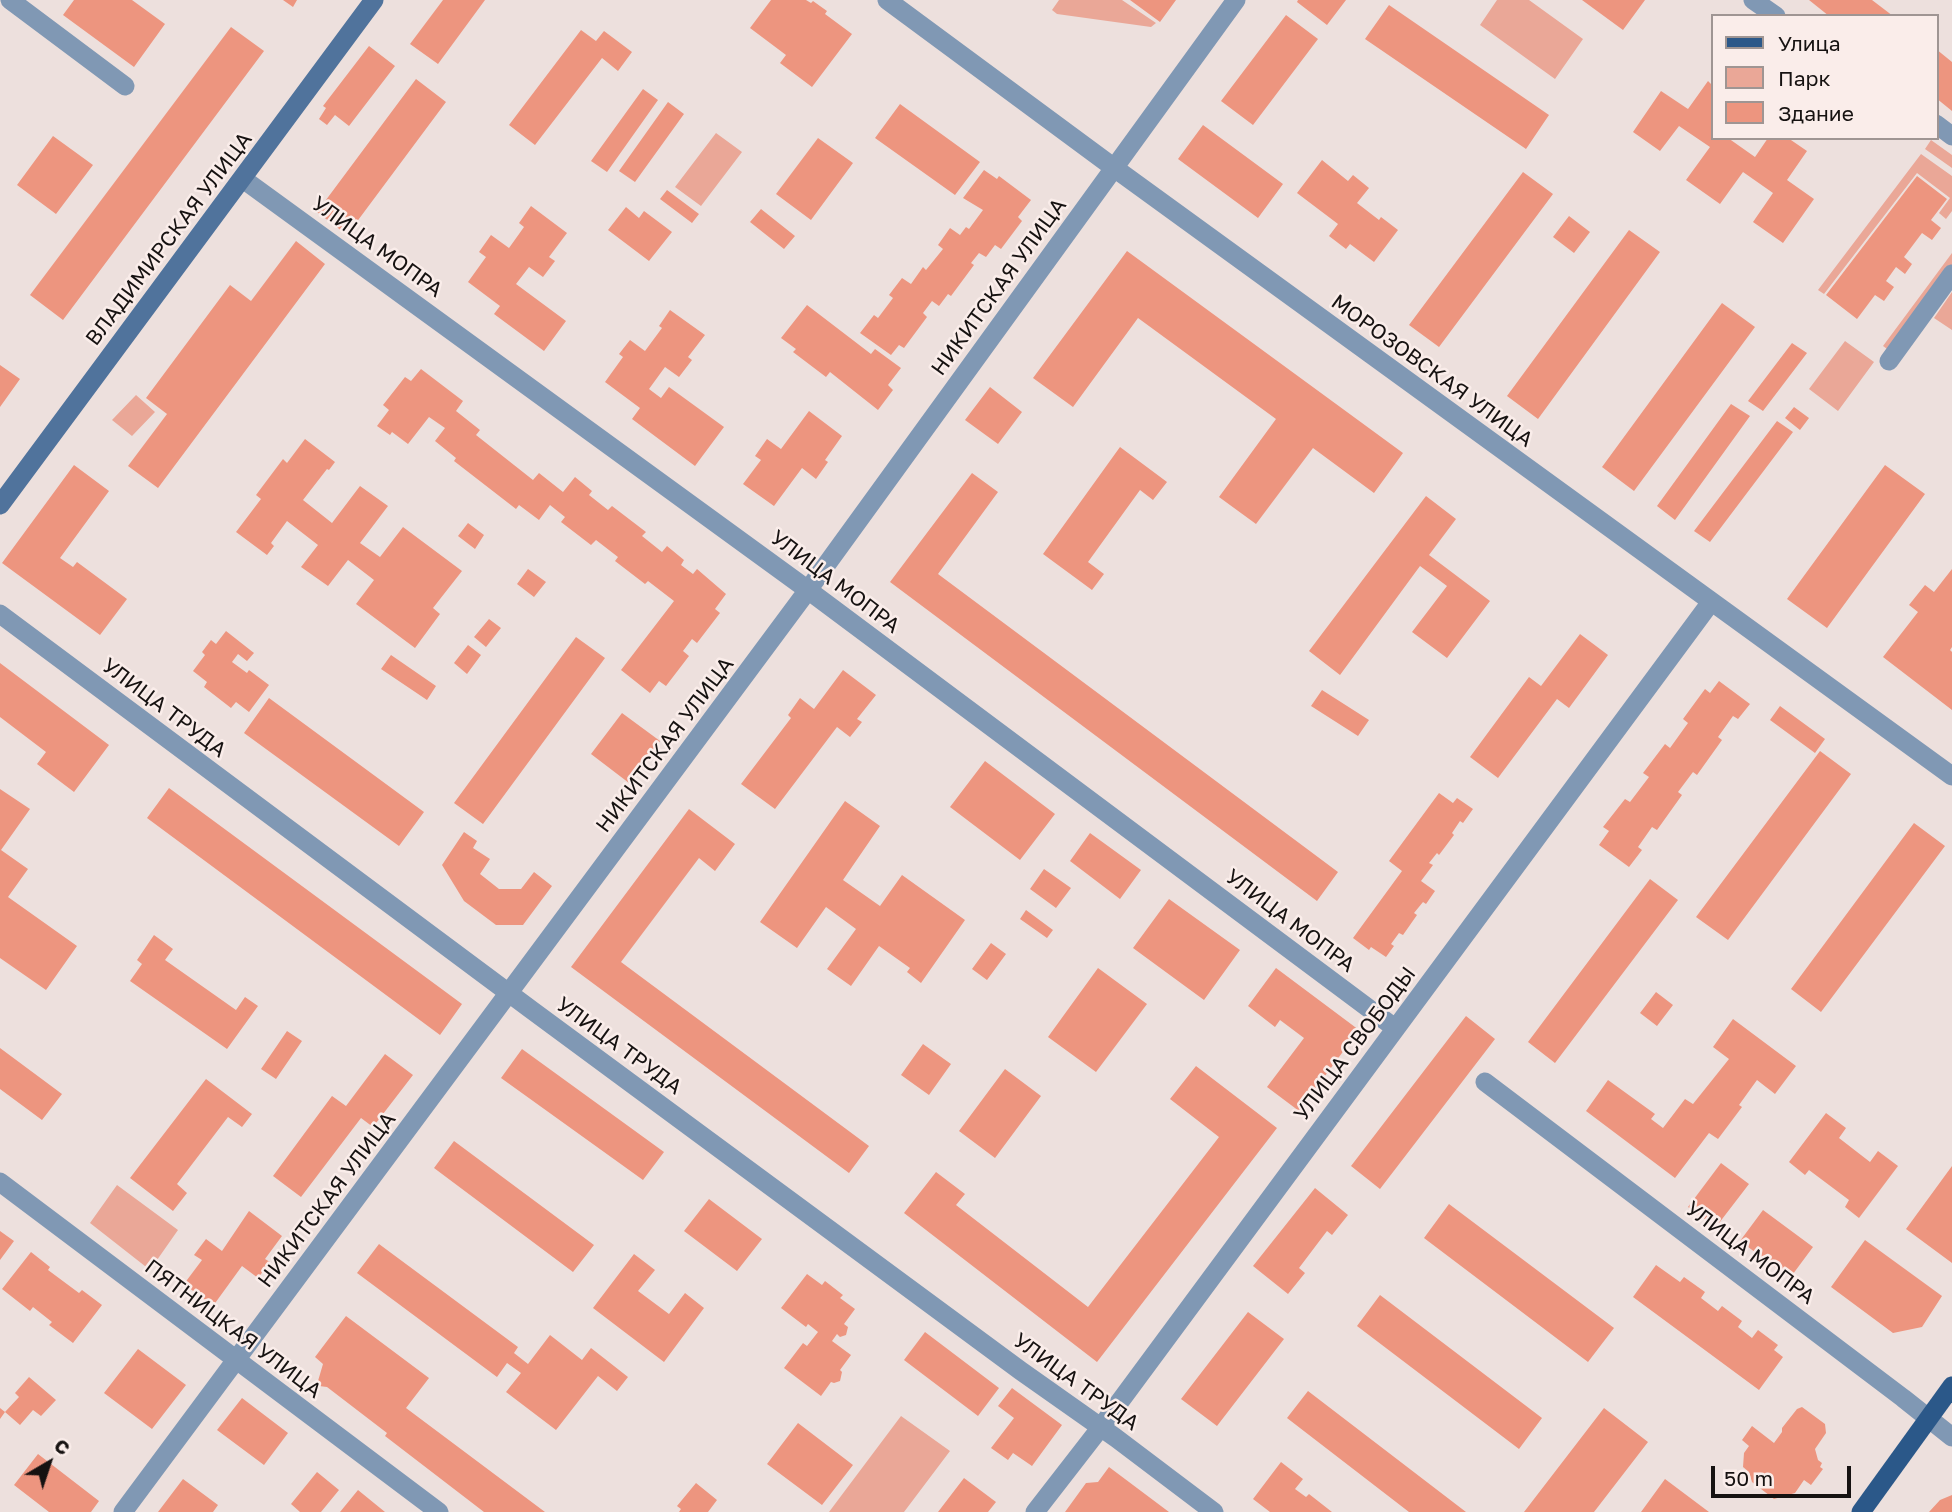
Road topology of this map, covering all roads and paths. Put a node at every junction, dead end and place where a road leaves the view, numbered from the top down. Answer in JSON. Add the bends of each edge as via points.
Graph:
{"nodes":[{"id":1,"x":10,"y":0,"type":"edge"},
{"id":2,"x":374,"y":0,"type":"edge"},
{"id":3,"x":887,"y":0,"type":"edge"},
{"id":4,"x":1236,"y":0,"type":"edge"},
{"id":5,"x":1753,"y":0,"type":"edge"},
{"id":6,"x":1773,"y":14,"type":"edge"},
{"id":7,"x":125,"y":86,"type":"dead end"},
{"id":8,"x":1113,"y":167,"type":"junction"},
{"id":9,"x":243,"y":179,"type":"junction"},
{"id":10,"x":1952,"y":275,"type":"edge"},
{"id":11,"x":1889,"y":361,"type":"dead end"},
{"id":12,"x":0,"y":505,"type":"edge"},
{"id":13,"x":808,"y":590,"type":"junction"},
{"id":14,"x":1711,"y":602,"type":"junction"},
{"id":15,"x":0,"y":614,"type":"edge"},
{"id":16,"x":1952,"y":776,"type":"edge"},
{"id":17,"x":509,"y":993,"type":"junction"},
{"id":18,"x":1395,"y":1028,"type":"junction"},
{"id":19,"x":1485,"y":1083,"type":"dead end"},
{"id":20,"x":0,"y":1182,"type":"edge"},
{"id":21,"x":235,"y":1361,"type":"junction"},
{"id":22,"x":1952,"y":1385,"type":"edge"},
{"id":23,"x":1928,"y":1418,"type":"junction"},
{"id":24,"x":1101,"y":1427,"type":"junction"},
{"id":25,"x":1952,"y":1437,"type":"edge"},
{"id":26,"x":123,"y":1512,"type":"edge"},
{"id":27,"x":439,"y":1512,"type":"edge"},
{"id":28,"x":1035,"y":1512,"type":"edge"},
{"id":29,"x":1214,"y":1512,"type":"edge"},
{"id":30,"x":1861,"y":1512,"type":"edge"}],
"edges":[{"from":1,"to":7,"type":"street"},
{"from":2,"to":9,"type":"main road","name":"ВЛАДИМИРСКАЯ УЛИЦА"},
{"from":3,"to":8,"type":"street","name":"МОРОЗОВСКАЯ УЛИЦА"},
{"from":4,"to":8,"type":"street","name":"НИКИТСКАЯ УЛИЦА"},
{"from":5,"to":6,"type":"street"},
{"from":8,"to":13,"type":"street","name":"НИКИТСКАЯ УЛИЦА"},
{"from":8,"to":14,"type":"street","name":"МОРОЗОВСКАЯ УЛИЦА"},
{"from":9,"to":12,"type":"main road","name":"ВЛАДИМИРСКАЯ УЛИЦА"},
{"from":9,"to":13,"type":"street","name":"УЛИЦА МОПРА"},
{"from":10,"to":11,"type":"street"},
{"from":13,"to":17,"type":"street","name":"НИКИТСКАЯ УЛИЦА"},
{"from":13,"to":18,"type":"street","name":"УЛИЦА МОПРА"},
{"from":14,"to":16,"type":"street","name":"МОРОЗОВСКАЯ УЛИЦА"},
{"from":14,"to":18,"type":"street","name":"УЛИЦА СВОБОДЫ"},
{"from":15,"to":17,"type":"street","name":"УЛИЦА ТРУДА"},
{"from":17,"to":21,"type":"street","name":"НИКИТСКАЯ УЛИЦА"},
{"from":17,"to":24,"type":"street","name":"УЛИЦА ТРУДА"},
{"from":18,"to":24,"type":"street","name":"УЛИЦА СВОБОДЫ"},
{"from":19,"to":23,"type":"street","name":"УЛИЦА МОПРА"},
{"from":20,"to":21,"type":"street","name":"ПЯТНИЦКАЯ УЛИЦА"},
{"from":21,"to":26,"type":"street","name":"НИКИТСКАЯ УЛИЦА"},
{"from":21,"to":27,"type":"street","name":"ПЯТНИЦКАЯ УЛИЦА"},
{"from":22,"to":23,"type":"main road"},
{"from":23,"to":25,"type":"street","name":"УЛИЦА МОПРА"},
{"from":23,"to":30,"type":"main road"},
{"from":24,"to":28,"type":"street","name":"УЛИЦА СВОБОДЫ"},
{"from":24,"to":29,"type":"street","name":"УЛИЦА ТРУДА"}]}
